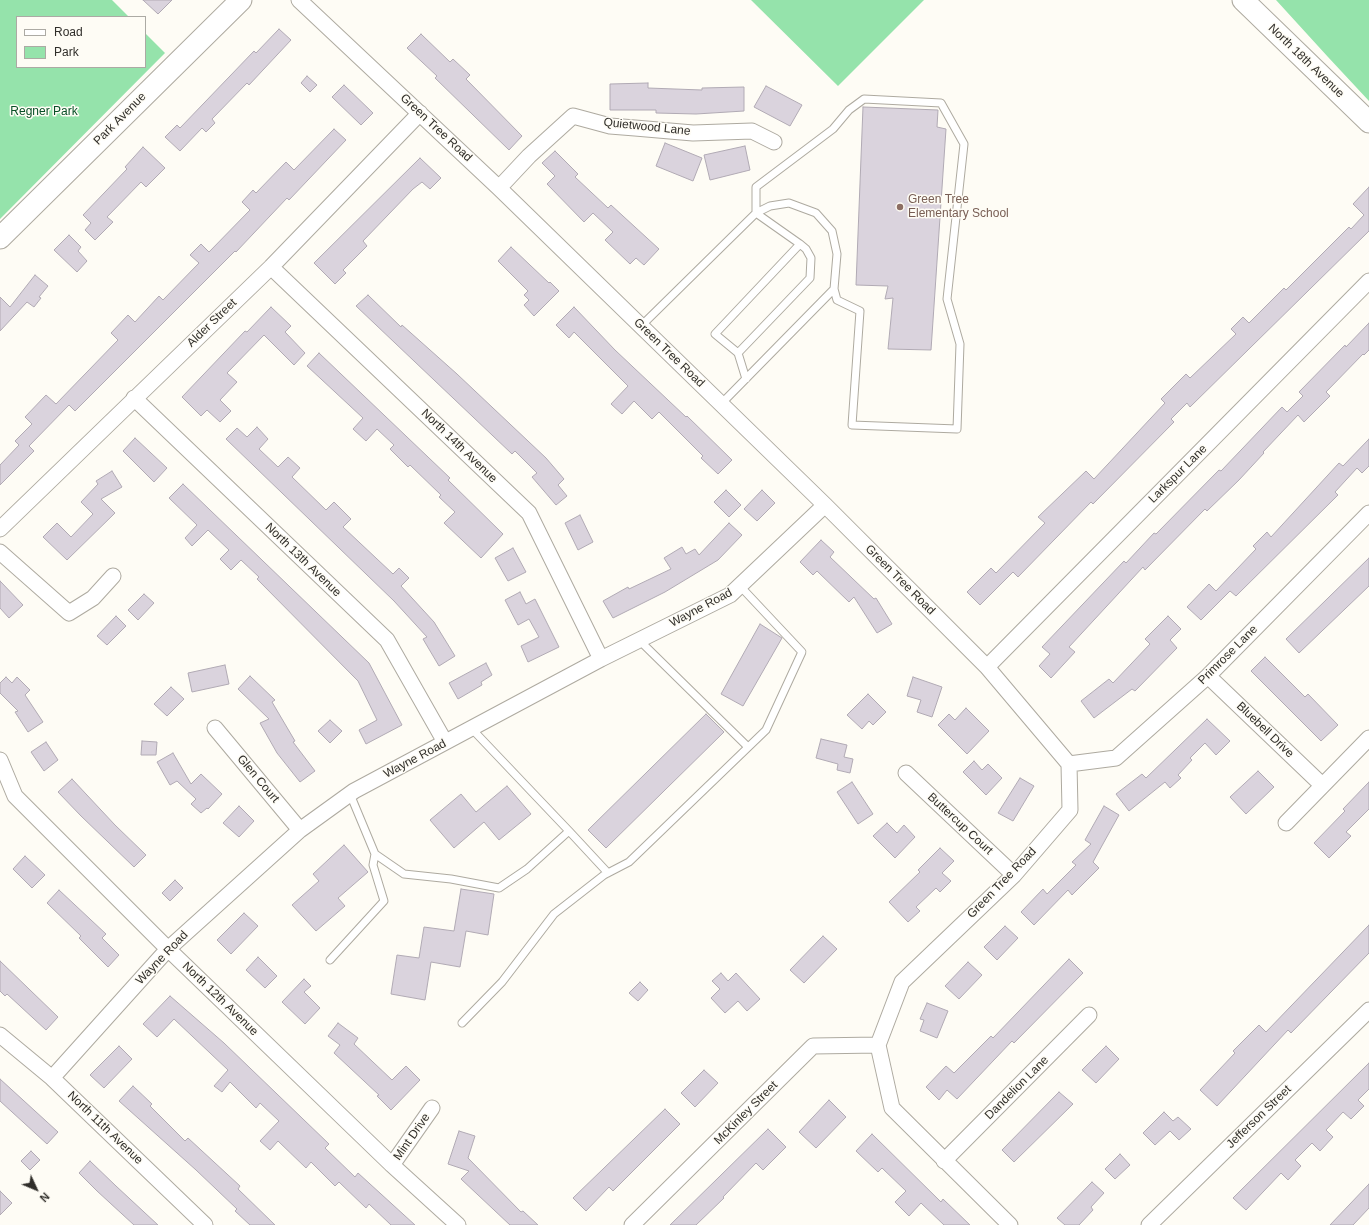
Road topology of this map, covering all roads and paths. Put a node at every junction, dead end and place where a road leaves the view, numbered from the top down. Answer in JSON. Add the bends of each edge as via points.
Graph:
{"nodes":[{"id":1,"x":241,"y":0,"type":"edge"},
{"id":2,"x":300,"y":0,"type":"edge"},
{"id":3,"x":1243,"y":0,"type":"edge"},
{"id":4,"x":420,"y":113,"type":"junction"},
{"id":5,"x":1369,"y":122,"type":"edge"},
{"id":6,"x":774,"y":142,"type":"dead end"},
{"id":7,"x":499,"y":188,"type":"junction"},
{"id":8,"x":756,"y":213,"type":"junction"},
{"id":9,"x":0,"y":238,"type":"edge"},
{"id":10,"x":800,"y":244,"type":"junction"},
{"id":11,"x":271,"y":267,"type":"junction"},
{"id":12,"x":1369,"y":280,"type":"edge"},
{"id":13,"x":834,"y":289,"type":"junction"},
{"id":14,"x":641,"y":326,"type":"junction"},
{"id":15,"x":738,"y":353,"type":"junction"},
{"id":16,"x":746,"y":379,"type":"junction"},
{"id":17,"x":134,"y":398,"type":"junction"},
{"id":18,"x":721,"y":404,"type":"junction"},
{"id":19,"x":825,"y":506,"type":"junction"},
{"id":20,"x":1369,"y":513,"type":"edge"},
{"id":21,"x":0,"y":529,"type":"edge"},
{"id":22,"x":0,"y":552,"type":"edge"},
{"id":23,"x":113,"y":576,"type":"dead end"},
{"id":24,"x":740,"y":586,"type":"junction"},
{"id":25,"x":639,"y":640,"type":"junction"},
{"id":26,"x":601,"y":659,"type":"junction"},
{"id":27,"x":987,"y":668,"type":"junction"},
{"id":28,"x":1208,"y":676,"type":"junction"},
{"id":29,"x":215,"y":728,"type":"dead end"},
{"id":30,"x":471,"y":728,"type":"junction"},
{"id":31,"x":1369,"y":738,"type":"edge"},
{"id":32,"x":445,"y":742,"type":"junction"},
{"id":33,"x":748,"y":747,"type":"junction"},
{"id":34,"x":0,"y":760,"type":"edge"},
{"id":35,"x":1069,"y":764,"type":"junction"},
{"id":36,"x":906,"y":773,"type":"dead end"},
{"id":37,"x":1322,"y":785,"type":"junction"},
{"id":38,"x":350,"y":794,"type":"junction"},
{"id":39,"x":1286,"y":822,"type":"dead end"},
{"id":40,"x":300,"y":830,"type":"junction"},
{"id":41,"x":570,"y":832,"type":"junction"},
{"id":42,"x":374,"y":854,"type":"junction"},
{"id":43,"x":608,"y":873,"type":"junction"},
{"id":44,"x":1014,"y":875,"type":"junction"},
{"id":45,"x":168,"y":949,"type":"junction"},
{"id":46,"x":330,"y":960,"type":"dead end"},
{"id":47,"x":1369,"y":1010,"type":"edge"},
{"id":48,"x":1089,"y":1015,"type":"dead end"},
{"id":49,"x":462,"y":1023,"type":"dead end"},
{"id":50,"x":0,"y":1035,"type":"edge"},
{"id":51,"x":878,"y":1045,"type":"junction"},
{"id":52,"x":52,"y":1078,"type":"junction"},
{"id":53,"x":432,"y":1108,"type":"dead end"},
{"id":54,"x":944,"y":1161,"type":"junction"},
{"id":55,"x":392,"y":1165,"type":"junction"},
{"id":56,"x":205,"y":1225,"type":"edge"},
{"id":57,"x":458,"y":1225,"type":"edge"},
{"id":58,"x":632,"y":1225,"type":"edge"},
{"id":59,"x":1010,"y":1225,"type":"edge"},
{"id":60,"x":1149,"y":1225,"type":"edge"}],
"edges":[{"from":1,"to":9,"type":"street","name":"Park Avenue"},
{"from":2,"to":4,"type":"street","name":"Green Tree Road"},
{"from":3,"to":5,"type":"street","name":"North 18th Avenue"},
{"from":4,"to":7,"type":"street","name":"Green Tree Road"},
{"from":4,"to":11,"type":"street","name":"Alder Street"},
{"from":6,"to":7,"type":"street","name":"Quietwood Lane","via":[[752,131],[693,133],[610,126],[573,116],[529,156]]},
{"from":7,"to":14,"type":"street","name":"Green Tree Road"},
{"from":8,"to":10,"type":"lane"},
{"from":8,"to":13,"type":"lane","via":[[770,206],[790,203],[816,213],[832,231],[837,254]]},
{"from":8,"to":13,"type":"lane","via":[[756,187],[833,129],[849,110],[864,99],[941,103],[964,144],[947,298],[960,344],[956,430],[852,425],[860,311],[837,300]]},
{"from":8,"to":14,"type":"lane"},
{"from":10,"to":15,"type":"lane","via":[[811,258],[810,278]]},
{"from":10,"to":15,"type":"lane","via":[[715,334]]},
{"from":11,"to":17,"type":"street","name":"Alder Street"},
{"from":11,"to":26,"type":"street","name":"North 14th Avenue","via":[[529,514]]},
{"from":12,"to":27,"type":"street","name":"Larkspur Lane"},
{"from":13,"to":16,"type":"lane"},
{"from":14,"to":18,"type":"street","name":"Green Tree Road"},
{"from":15,"to":16,"type":"lane"},
{"from":16,"to":18,"type":"lane"},
{"from":17,"to":21,"type":"street","name":"Alder Street"},
{"from":17,"to":32,"type":"street","name":"North 13th Avenue","via":[[387,640]]},
{"from":18,"to":19,"type":"street","name":"Green Tree Road"},
{"from":19,"to":24,"type":"street","name":"Wayne Road"},
{"from":19,"to":27,"type":"street","name":"Green Tree Road"},
{"from":20,"to":28,"type":"street","name":"Primrose Lane"},
{"from":22,"to":23,"type":"street","via":[[69,613],[93,598]]},
{"from":24,"to":25,"type":"street","name":"Wayne Road","via":[[730,595]]},
{"from":24,"to":33,"type":"lane","via":[[802,652],[766,730]]},
{"from":25,"to":26,"type":"street","name":"Wayne Road"},
{"from":25,"to":33,"type":"lane"},
{"from":26,"to":30,"type":"street","name":"Wayne Road"},
{"from":27,"to":35,"type":"street","name":"Green Tree Road"},
{"from":28,"to":35,"type":"street","name":"Primrose Lane","via":[[1116,758]]},
{"from":28,"to":37,"type":"street","name":"Bluebell Drive"},
{"from":29,"to":40,"type":"street","name":"Glen Court"},
{"from":30,"to":32,"type":"street","name":"Wayne Road"},
{"from":30,"to":41,"type":"lane"},
{"from":31,"to":37,"type":"street"},
{"from":32,"to":38,"type":"street","name":"Wayne Road"},
{"from":33,"to":43,"type":"lane","via":[[629,862]]},
{"from":34,"to":45,"type":"street","name":"North 12th Avenue","via":[[15,796]]},
{"from":35,"to":44,"type":"street","name":"Green Tree Road","via":[[1070,810]]},
{"from":36,"to":44,"type":"street","name":"Buttercup Court"},
{"from":37,"to":39,"type":"street"},
{"from":38,"to":40,"type":"street","name":"Wayne Road"},
{"from":38,"to":42,"type":"lane"},
{"from":40,"to":45,"type":"street","name":"Wayne Road"},
{"from":41,"to":42,"type":"lane","via":[[499,888],[404,874]]},
{"from":41,"to":43,"type":"lane"},
{"from":42,"to":46,"type":"lane","via":[[373,866],[384,901]]},
{"from":43,"to":49,"type":"lane","via":[[554,914],[502,982]]},
{"from":44,"to":51,"type":"street","name":"Green Tree Road","via":[[902,982]]},
{"from":45,"to":52,"type":"street","name":"Wayne Road"},
{"from":45,"to":55,"type":"street","name":"North 12th Avenue"},
{"from":47,"to":60,"type":"street","name":"Jefferson Street"},
{"from":48,"to":54,"type":"street","name":"Dandelion Lane"},
{"from":50,"to":52,"type":"street","name":"North 11th Avenue"},
{"from":51,"to":54,"type":"street","via":[[892,1108]]},
{"from":51,"to":58,"type":"street","name":"McKinley Street","via":[[813,1046]]},
{"from":52,"to":56,"type":"street","name":"North 11th Avenue"},
{"from":53,"to":55,"type":"street","name":"Mint Drive"},
{"from":54,"to":59,"type":"street"},
{"from":55,"to":57,"type":"street","name":"North 12th Avenue"}]}
